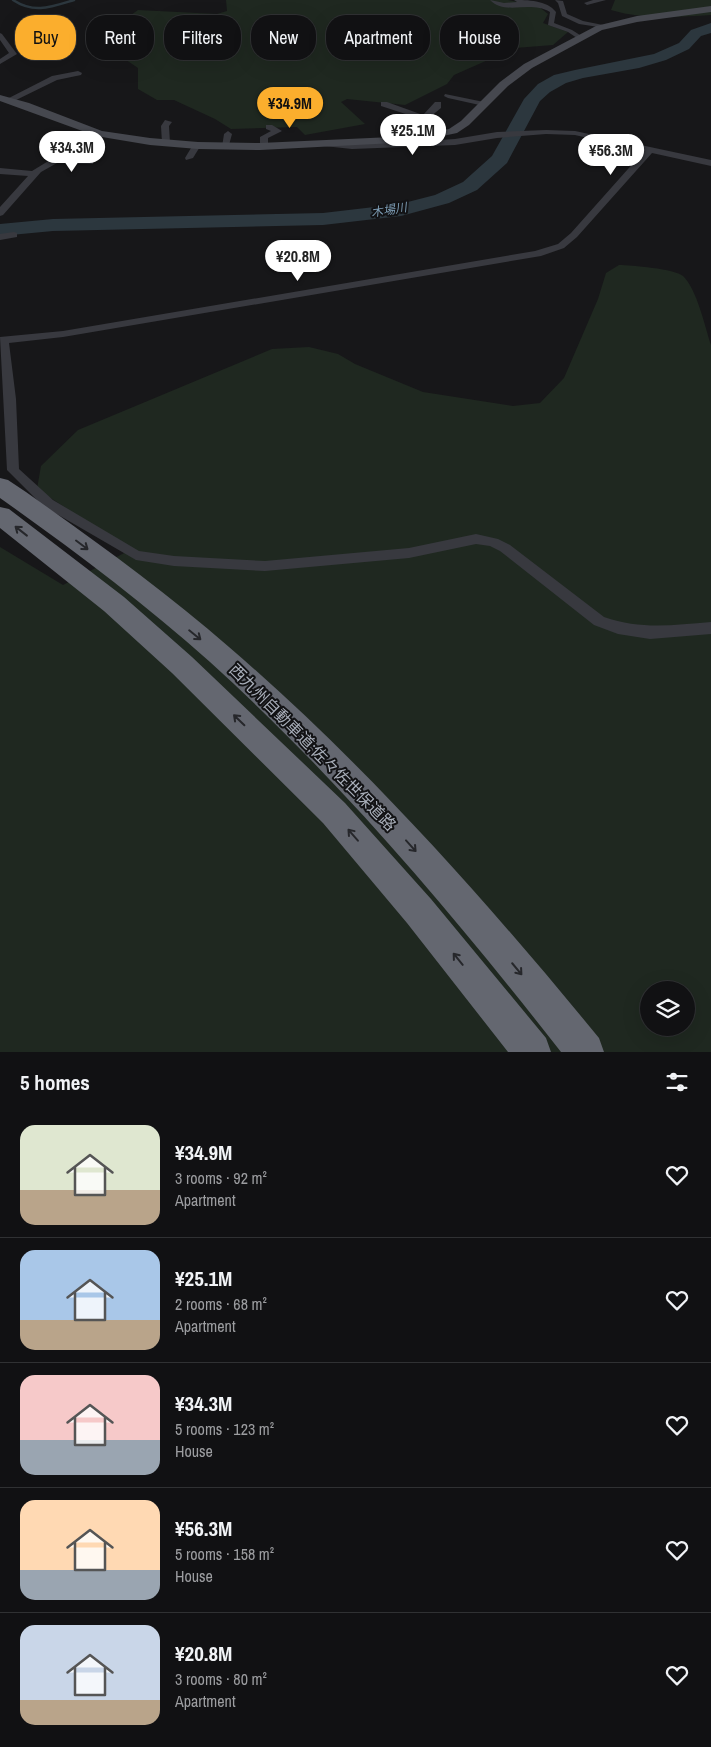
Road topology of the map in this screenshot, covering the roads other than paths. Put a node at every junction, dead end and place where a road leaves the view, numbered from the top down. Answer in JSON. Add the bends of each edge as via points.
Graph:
{"nodes":[{"id":1,"x":493,"y":0,"type":"edge"},
{"id":2,"x":500,"y":0,"type":"edge"},
{"id":3,"x":610,"y":0,"type":"edge"},
{"id":4,"x":521,"y":1,"type":"edge"},
{"id":5,"x":587,"y":3,"type":"dead end"},
{"id":6,"x":603,"y":4,"type":"edge"},
{"id":7,"x":553,"y":5,"type":"edge"},
{"id":8,"x":711,"y":9,"type":"edge"},
{"id":9,"x":605,"y":26,"type":"junction"},
{"id":10,"x":0,"y":35,"type":"edge"},
{"id":11,"x":579,"y":38,"type":"junction"},
{"id":12,"x":0,"y":62,"type":"edge"},
{"id":13,"x":78,"y":73,"type":"dead end"},
{"id":14,"x":448,"y":96,"type":"dead end"},
{"id":15,"x":8,"y":100,"type":"edge"},
{"id":16,"x":384,"y":104,"type":"dead end"},
{"id":17,"x":438,"y":104,"type":"dead end"},
{"id":18,"x":484,"y":104,"type":"junction"},
{"id":19,"x":0,"y":108,"type":"edge"},
{"id":20,"x":425,"y":118,"type":"junction"},
{"id":21,"x":168,"y":122,"type":"dead end"},
{"id":22,"x":269,"y":127,"type":"dead end"},
{"id":23,"x":99,"y":134,"type":"junction"},
{"id":24,"x":228,"y":134,"type":"dead end"},
{"id":25,"x":418,"y":139,"type":"junction"},
{"id":26,"x":166,"y":143,"type":"junction"},
{"id":27,"x":326,"y":144,"type":"junction"},
{"id":28,"x":197,"y":145,"type":"junction"},
{"id":29,"x":264,"y":145,"type":"junction"},
{"id":30,"x":225,"y":146,"type":"junction"},
{"id":31,"x":649,"y":151,"type":"junction"},
{"id":32,"x":189,"y":158,"type":"dead end"},
{"id":33,"x":55,"y":160,"type":"junction"},
{"id":34,"x":90,"y":162,"type":"dead end"},
{"id":35,"x":711,"y":163,"type":"edge"},
{"id":36,"x":0,"y":170,"type":"edge"},
{"id":37,"x":34,"y":174,"type":"junction"},
{"id":38,"x":0,"y":213,"type":"edge"},
{"id":39,"x":14,"y":235,"type":"dead end"},
{"id":40,"x":0,"y":237,"type":"edge"},
{"id":41,"x":2,"y":340,"type":"edge"},
{"id":42,"x":0,"y":471,"type":"edge"},
{"id":43,"x":10,"y":481,"type":"edge"},
{"id":44,"x":0,"y":515,"type":"edge"},
{"id":45,"x":711,"y":628,"type":"edge"},
{"id":46,"x":532,"y":1052,"type":"edge"},
{"id":47,"x":585,"y":1052,"type":"edge"}],
"edges":[{"from":1,"to":4,"type":"street","via":[[508,5]]},
{"from":2,"to":4,"type":"street"},
{"from":3,"to":6,"type":"street"},
{"from":4,"to":7,"type":"street"},
{"from":5,"to":6,"type":"street"},
{"from":7,"to":9,"type":"street","via":[[561,2],[564,15],[581,23]]},
{"from":7,"to":11,"type":"street","via":[[550,24]]},
{"from":8,"to":9,"type":"street"},
{"from":9,"to":11,"type":"street"},
{"from":10,"to":12,"type":"street","via":[[13,54]]},
{"from":11,"to":18,"type":"street","via":[[528,66]]},
{"from":13,"to":15,"type":"street","via":[[55,78]]},
{"from":14,"to":18,"type":"street"},
{"from":15,"to":19,"type":"street"},
{"from":15,"to":23,"type":"street"},
{"from":16,"to":20,"type":"street"},
{"from":17,"to":20,"type":"street"},
{"from":18,"to":25,"type":"street","via":[[454,131]]},
{"from":20,"to":25,"type":"street"},
{"from":21,"to":26,"type":"street","via":[[165,126]]},
{"from":22,"to":29,"type":"street","via":[[278,131],[264,137]]},
{"from":23,"to":26,"type":"street"},
{"from":23,"to":33,"type":"street"},
{"from":24,"to":30,"type":"street"},
{"from":25,"to":27,"type":"street","via":[[349,138]]},
{"from":26,"to":28,"type":"street"},
{"from":27,"to":29,"type":"street"},
{"from":27,"to":31,"type":"street","via":[[455,142],[546,132],[575,133]]},
{"from":28,"to":30,"type":"street"},
{"from":28,"to":32,"type":"street"},
{"from":29,"to":30,"type":"street"},
{"from":31,"to":35,"type":"street"},
{"from":31,"to":41,"type":"street","via":[[574,235],[561,246],[537,254],[72,332]]},
{"from":33,"to":34,"type":"street"},
{"from":33,"to":37,"type":"street"},
{"from":36,"to":37,"type":"street"},
{"from":37,"to":38,"type":"street"},
{"from":39,"to":40,"type":"street"},
{"from":41,"to":43,"type":"street","via":[[10,399],[13,470]]},
{"from":42,"to":43,"type":"street"},
{"from":43,"to":45,"type":"street","via":[[136,555],[174,561],[265,566],[409,553],[476,539],[505,548],[599,621],[618,628],[650,632]]},
{"from":43,"to":47,"type":"highway","name":"西九州自動車道;佐々佐世保道路","one_way":true,"via":[[82,545],[227,662],[363,793],[449,887]]},
{"from":46,"to":44,"type":"highway","one_way":true,"via":[[419,911],[334,813],[182,665],[114,604]]}]}
